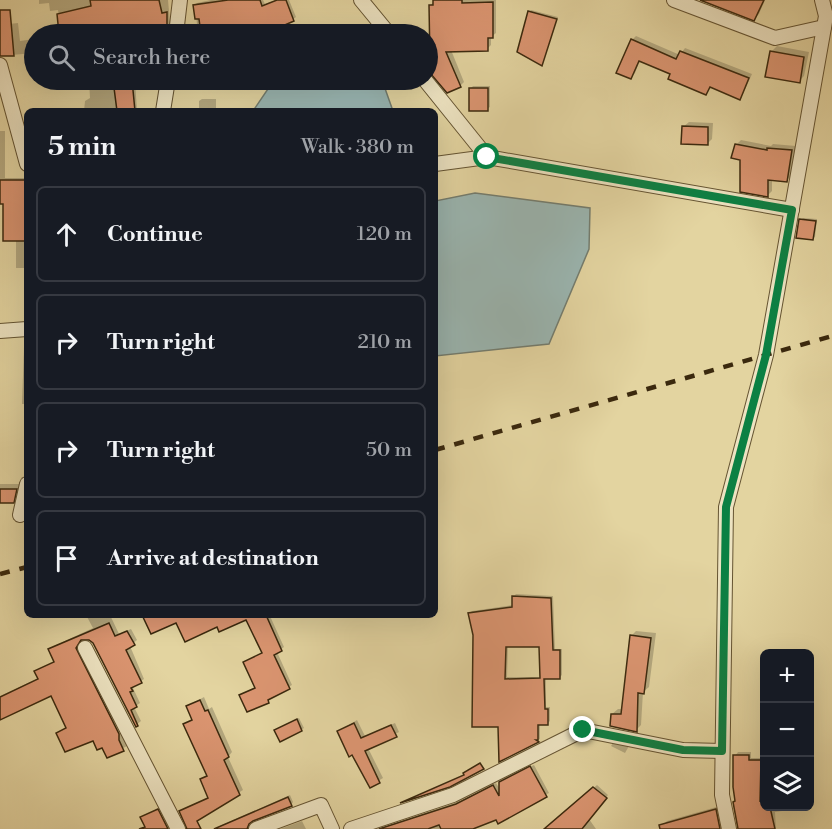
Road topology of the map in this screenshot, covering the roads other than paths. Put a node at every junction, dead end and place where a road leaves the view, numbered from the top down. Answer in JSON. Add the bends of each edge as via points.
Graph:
{"nodes":[{"id":1,"x":180,"y":0,"type":"edge"},
{"id":2,"x":361,"y":0,"type":"edge"},
{"id":3,"x":674,"y":0,"type":"edge"},
{"id":4,"x":822,"y":0,"type":"edge"},
{"id":5,"x":827,"y":19,"type":"edge"},
{"id":6,"x":177,"y":24,"type":"edge"},
{"id":7,"x":381,"y":24,"type":"edge"},
{"id":8,"x":0,"y":65,"type":"edge"},
{"id":9,"x":166,"y":90,"type":"edge"},
{"id":10,"x":433,"y":90,"type":"edge"},
{"id":11,"x":163,"y":108,"type":"edge"},
{"id":12,"x":24,"y":153,"type":"edge"},
{"id":13,"x":487,"y":157,"type":"junction"},
{"id":14,"x":438,"y":164,"type":"edge"},
{"id":15,"x":792,"y":210,"type":"junction"},
{"id":16,"x":24,"y":328,"type":"edge"},
{"id":17,"x":0,"y":331,"type":"edge"},
{"id":18,"x":24,"y":497,"type":"edge"},
{"id":19,"x":20,"y":515,"type":"dead end"},
{"id":20,"x":84,"y":648,"type":"dead end"},
{"id":21,"x":722,"y":751,"type":"junction"},
{"id":22,"x":177,"y":829,"type":"edge"},
{"id":23,"x":256,"y":829,"type":"edge"},
{"id":24,"x":332,"y":829,"type":"edge"},
{"id":25,"x":351,"y":829,"type":"edge"},
{"id":26,"x":729,"y":829,"type":"edge"}],
"edges":[{"from":1,"to":6,"type":"street"},
{"from":2,"to":7,"type":"street"},
{"from":3,"to":5,"type":"street","via":[[775,38]]},
{"from":4,"to":5,"type":"street"},
{"from":5,"to":15,"type":"street"},
{"from":8,"to":12,"type":"street"},
{"from":9,"to":11,"type":"street"},
{"from":10,"to":13,"type":"street"},
{"from":13,"to":14,"type":"street"},
{"from":13,"to":15,"type":"street"},
{"from":15,"to":21,"type":"street","via":[[766,355],[726,507]]},
{"from":16,"to":17,"type":"street"},
{"from":18,"to":19,"type":"street"},
{"from":20,"to":22,"type":"street"},
{"from":21,"to":25,"type":"street","via":[[683,750],[583,730],[453,795]]},
{"from":21,"to":26,"type":"street","via":[[722,795]]},
{"from":23,"to":24,"type":"street","via":[[321,805]]}]}
